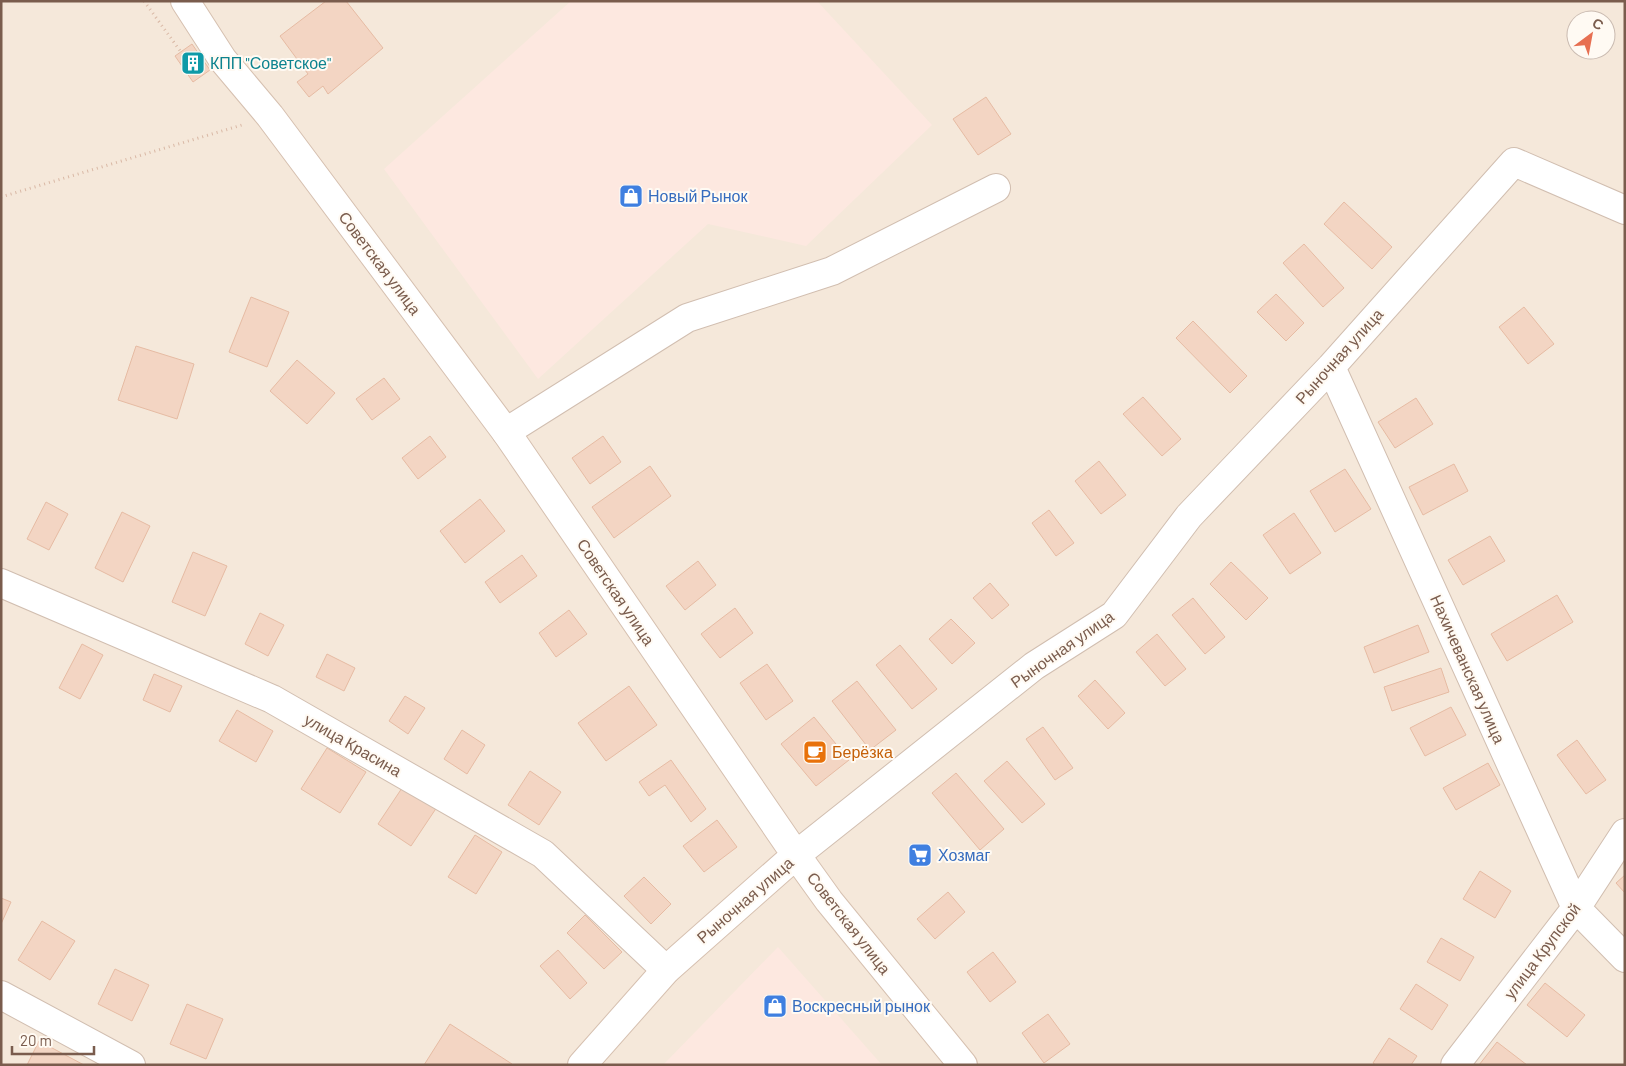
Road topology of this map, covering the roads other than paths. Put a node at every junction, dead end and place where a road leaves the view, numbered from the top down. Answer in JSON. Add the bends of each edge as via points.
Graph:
{"nodes":[{"id":1,"x":185,"y":1,"type":"edge"},
{"id":2,"x":996,"y":188,"type":"dead end"},
{"id":3,"x":1625,"y":210,"type":"edge"},
{"id":4,"x":1331,"y":367,"type":"junction"},
{"id":5,"x":506,"y":432,"type":"junction"},
{"id":6,"x":1,"y":583,"type":"edge"},
{"id":7,"x":1625,"y":833,"type":"edge"},
{"id":8,"x":796,"y":855,"type":"junction"},
{"id":9,"x":1576,"y":908,"type":"junction"},
{"id":10,"x":1625,"y":958,"type":"edge"},
{"id":11,"x":666,"y":970,"type":"junction"},
{"id":12,"x":1,"y":995,"type":"edge"},
{"id":13,"x":131,"y":1065,"type":"edge"},
{"id":14,"x":582,"y":1065,"type":"edge"},
{"id":15,"x":963,"y":1065,"type":"edge"},
{"id":16,"x":1455,"y":1065,"type":"edge"}],
"edges":[{"from":1,"to":5,"type":"street","name":"Советская улица","via":[[223,60],[270,116]]},
{"from":2,"to":5,"type":"street","via":[[832,271],[687,318]]},
{"from":3,"to":4,"type":"street","name":"Рыночная улица","via":[[1514,162]]},
{"from":4,"to":8,"type":"street","name":"Рыночная улица","via":[[1189,516],[1114,615],[1034,666]]},
{"from":4,"to":9,"type":"street","name":"Нахичеванская улица"},
{"from":5,"to":8,"type":"street","name":"Советская улица"},
{"from":6,"to":11,"type":"street","name":"улица Красина","via":[[272,699],[543,854]]},
{"from":7,"to":9,"type":"street","name":"улица Крупской"},
{"from":8,"to":11,"type":"street","name":"Рыночная улица"},
{"from":8,"to":15,"type":"street","name":"Советская улица"},
{"from":9,"to":10,"type":"street","name":"Нахичеванская улица"},
{"from":9,"to":16,"type":"street","name":"улица Крупской"},
{"from":11,"to":14,"type":"street","name":"Рыночная улица"},
{"from":12,"to":13,"type":"street"}]}
